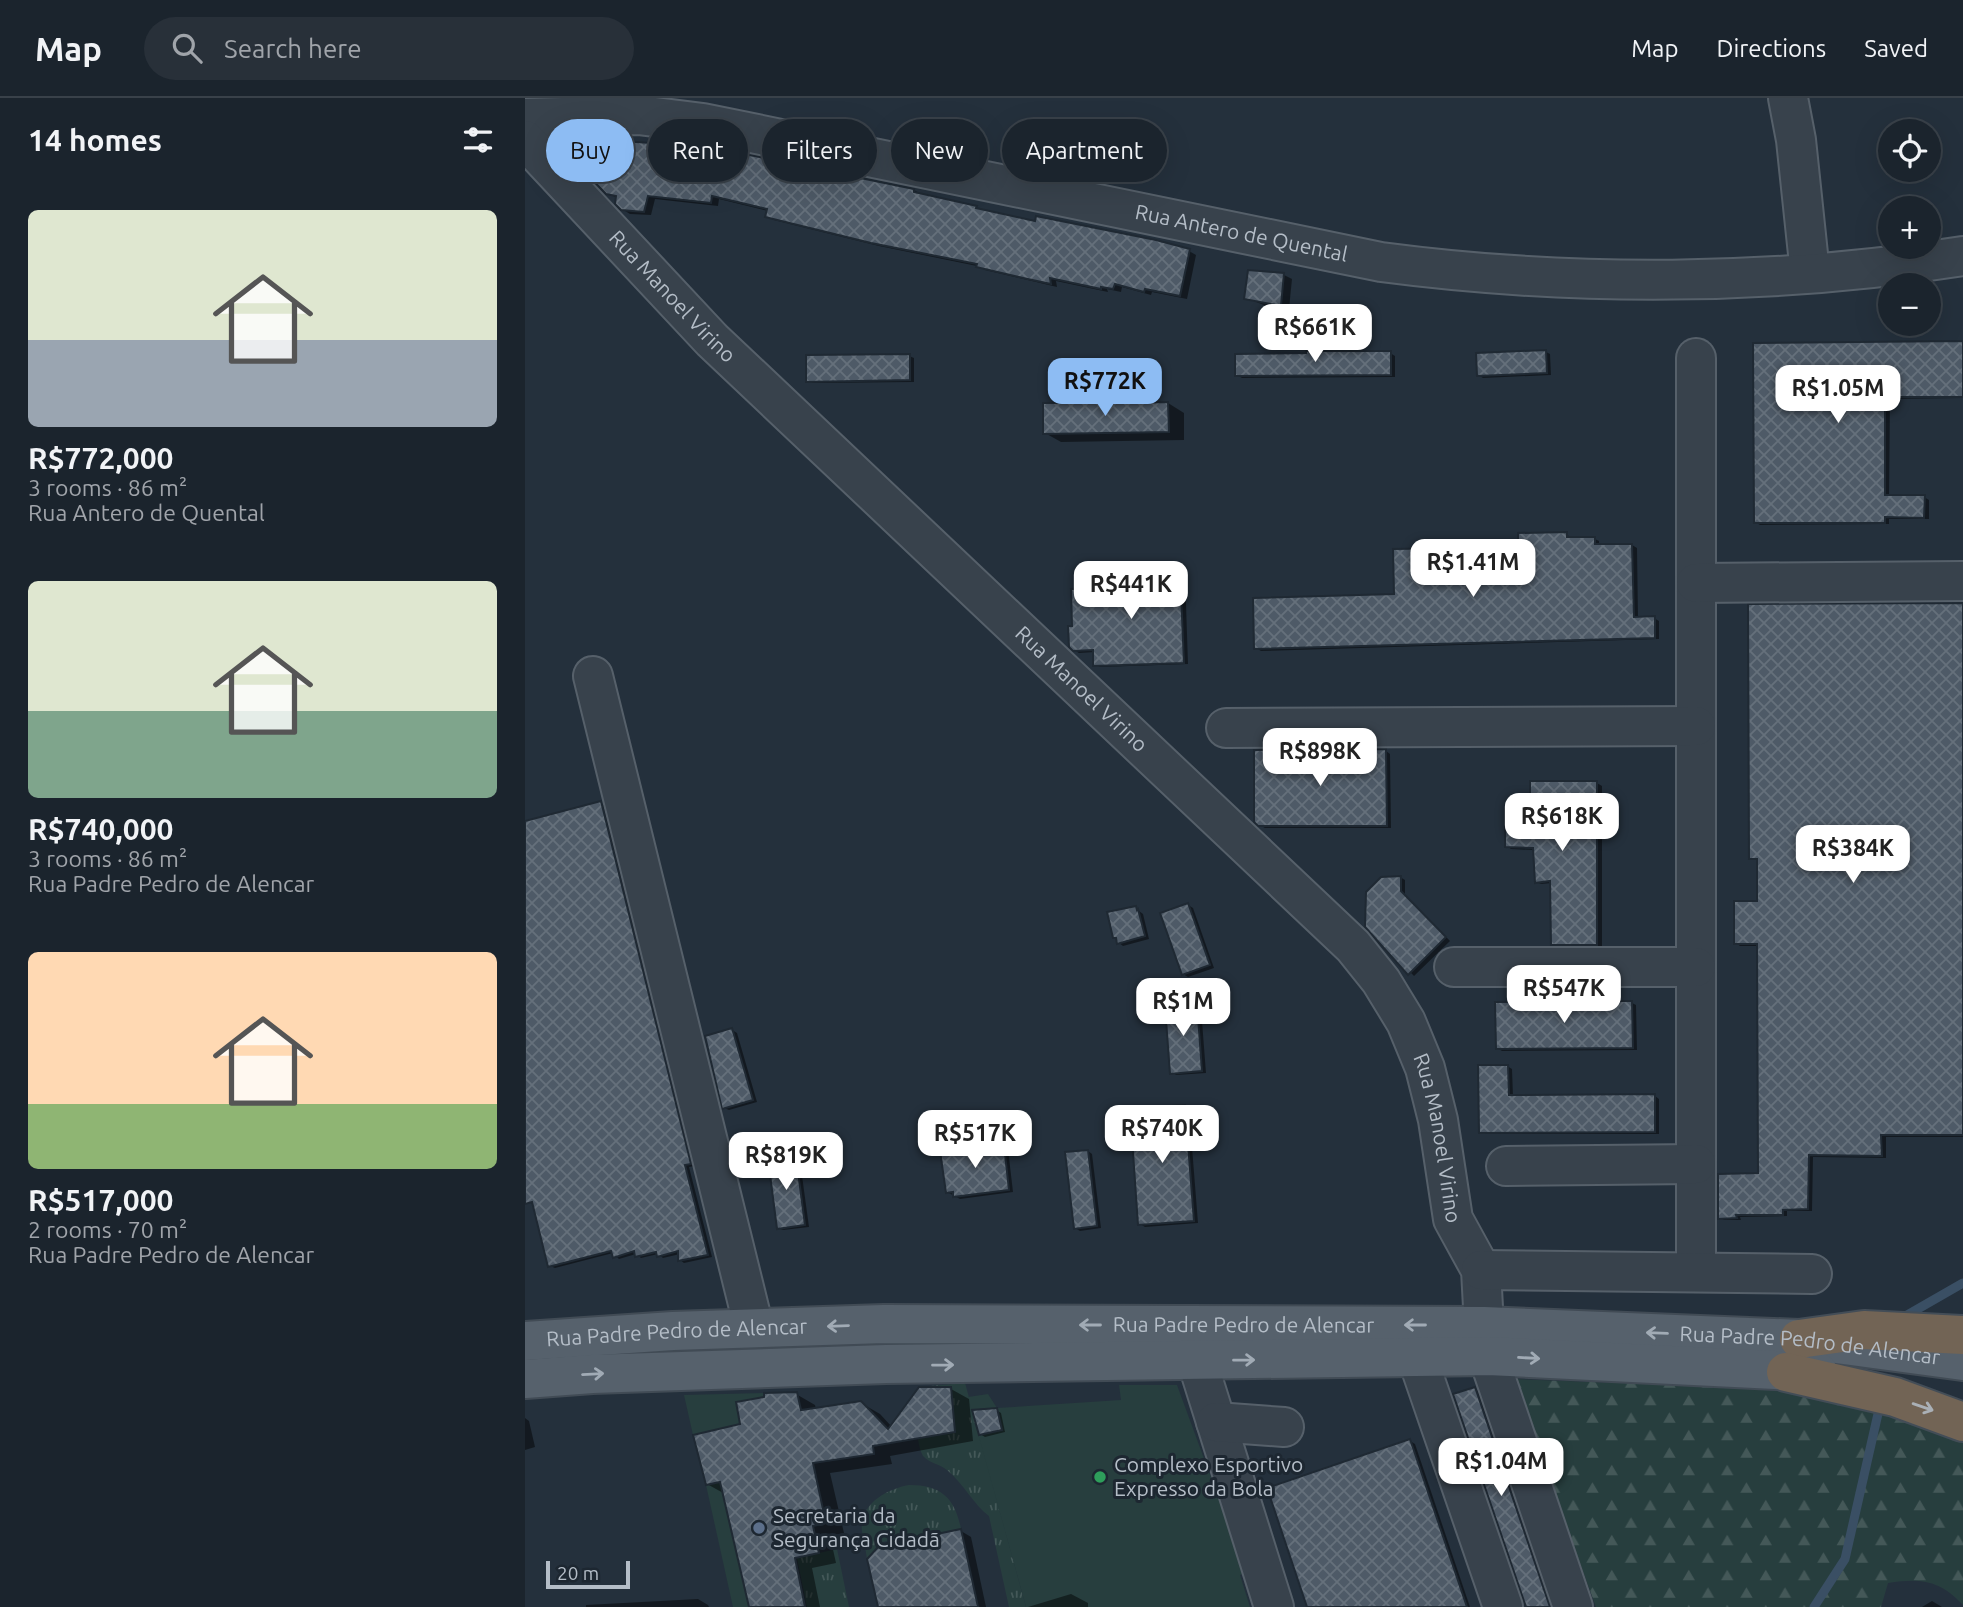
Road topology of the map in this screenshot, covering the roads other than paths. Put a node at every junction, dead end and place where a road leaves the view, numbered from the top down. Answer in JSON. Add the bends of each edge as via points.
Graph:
{"nodes":[{"id":1,"x":1788,"y":98,"type":"edge"},
{"id":2,"x":643,"y":106,"type":"edge"},
{"id":3,"x":525,"y":118,"type":"edge"},
{"id":4,"x":525,"y":140,"type":"edge"},
{"id":5,"x":1963,"y":256,"type":"edge"},
{"id":6,"x":1810,"y":273,"type":"junction"},
{"id":7,"x":1696,"y":358,"type":"dead end"},
{"id":8,"x":1963,"y":581,"type":"edge"},
{"id":9,"x":1696,"y":583,"type":"junction"},
{"id":10,"x":593,"y":676,"type":"dead end"},
{"id":11,"x":1696,"y":726,"type":"junction"},
{"id":12,"x":1226,"y":728,"type":"dead end"},
{"id":13,"x":1454,"y":967,"type":"dead end"},
{"id":14,"x":1696,"y":967,"type":"junction"},
{"id":15,"x":1696,"y":1164,"type":"junction"},
{"id":16,"x":1506,"y":1166,"type":"dead end"},
{"id":17,"x":1481,"y":1270,"type":"junction"},
{"id":18,"x":1696,"y":1272,"type":"junction"},
{"id":19,"x":1812,"y":1274,"type":"dead end"},
{"id":20,"x":884,"y":1324,"type":"junction"},
{"id":21,"x":764,"y":1328,"type":"junction"},
{"id":22,"x":1963,"y":1335,"type":"edge"},
{"id":23,"x":525,"y":1340,"type":"edge"},
{"id":24,"x":1486,"y":1341,"type":"junction"},
{"id":25,"x":1792,"y":1355,"type":"junction"},
{"id":26,"x":1417,"y":1357,"type":"junction"},
{"id":27,"x":1197,"y":1361,"type":"junction"},
{"id":28,"x":1963,"y":1361,"type":"edge"},
{"id":29,"x":886,"y":1364,"type":"junction"},
{"id":30,"x":774,"y":1367,"type":"junction"},
{"id":31,"x":1963,"y":1378,"type":"edge"},
{"id":32,"x":525,"y":1379,"type":"edge"},
{"id":33,"x":1216,"y":1422,"type":"junction"},
{"id":34,"x":1963,"y":1422,"type":"edge"},
{"id":35,"x":1284,"y":1427,"type":"dead end"},
{"id":36,"x":1274,"y":1607,"type":"edge"},
{"id":37,"x":1503,"y":1607,"type":"edge"},
{"id":38,"x":1573,"y":1607,"type":"edge"}],
"edges":[{"from":1,"to":6,"type":"street"},
{"from":2,"to":3,"type":"street","name":"Rua Antero de Quental"},
{"from":2,"to":6,"type":"street","name":"Rua Antero de Quental","via":[[1381,262],[1661,281]]},
{"from":4,"to":17,"type":"street","name":"Rua Manoel Virino","via":[[712,340],[1353,946],[1406,1023],[1425,1068],[1453,1219]]},
{"from":5,"to":6,"type":"street","name":"Rua Antero de Quental"},
{"from":7,"to":9,"type":"street"},
{"from":8,"to":9,"type":"street"},
{"from":9,"to":11,"type":"street"},
{"from":10,"to":21,"type":"street"},
{"from":11,"to":12,"type":"street"},
{"from":11,"to":14,"type":"street"},
{"from":13,"to":14,"type":"street"},
{"from":14,"to":15,"type":"street"},
{"from":15,"to":16,"type":"street"},
{"from":15,"to":18,"type":"street"},
{"from":17,"to":18,"type":"street"},
{"from":17,"to":24,"type":"street","name":"Rua Manoel Virino"},
{"from":18,"to":19,"type":"street"},
{"from":20,"to":21,"type":"main road","name":"Rua Padre Pedro de Alencar","one_way":true},
{"from":24,"to":20,"type":"main road","name":"Rua Padre Pedro de Alencar","one_way":true},
{"from":20,"to":29,"type":"main road"},
{"from":21,"to":23,"type":"main road","name":"Rua Padre Pedro de Alencar"},
{"from":21,"to":30,"type":"main road"},
{"from":22,"to":25,"type":"highway","via":[[1864,1330]]},
{"from":24,"to":25,"type":"main road","name":"Rua Padre Pedro de Alencar"},
{"from":24,"to":26,"type":"main road","name":"Rua Padre Pedro de Alencar"},
{"from":24,"to":38,"type":"street","name":"Rua Manoel Virino"},
{"from":25,"to":28,"type":"main road","name":"Rua Padre Pedro de Alencar"},
{"from":25,"to":31,"type":"main road","name":"Rua Padre Pedro de Alencar"},
{"from":25,"to":34,"type":"highway","one_way":true},
{"from":27,"to":26,"type":"main road","name":"Rua Padre Pedro de Alencar","one_way":true},
{"from":26,"to":37,"type":"street"},
{"from":29,"to":27,"type":"main road","name":"Rua Padre Pedro de Alencar","one_way":true},
{"from":27,"to":33,"type":"street"},
{"from":29,"to":30,"type":"main road","name":"Rua Padre Pedro de Alencar"},
{"from":32,"to":30,"type":"main road","name":"Rua Padre Pedro de Alencar","one_way":true},
{"from":33,"to":35,"type":"street"},
{"from":33,"to":36,"type":"street"}]}
